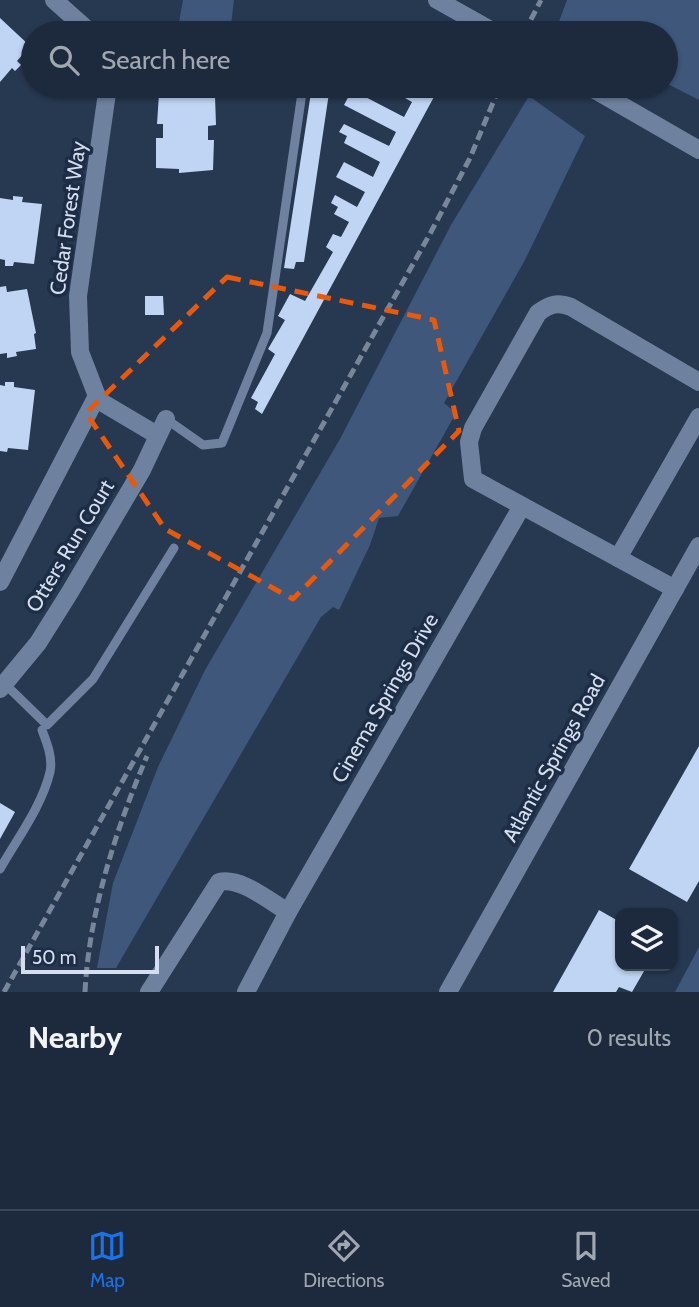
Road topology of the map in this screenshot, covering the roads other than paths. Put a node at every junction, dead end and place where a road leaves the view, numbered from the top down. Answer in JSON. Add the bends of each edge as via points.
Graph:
{"nodes":[{"id":1,"x":54,"y":0,"type":"edge"},
{"id":2,"x":438,"y":0,"type":"edge"},
{"id":3,"x":78,"y":21,"type":"edge"},
{"id":4,"x":475,"y":21,"type":"edge"},
{"id":5,"x":106,"y":98,"type":"edge"},
{"id":6,"x":301,"y":98,"type":"edge"},
{"id":7,"x":610,"y":98,"type":"edge"},
{"id":8,"x":699,"y":150,"type":"edge"},
{"id":9,"x":699,"y":382,"type":"edge"},
{"id":10,"x":97,"y":396,"type":"junction"},
{"id":11,"x":699,"y":416,"type":"edge"},
{"id":12,"x":166,"y":419,"type":"joint"},
{"id":13,"x":157,"y":435,"type":"junction"},
{"id":14,"x":522,"y":506,"type":"junction"},
{"id":15,"x":699,"y":545,"type":"edge"},
{"id":16,"x":174,"y":548,"type":"dead end"},
{"id":17,"x":618,"y":558,"type":"junction"},
{"id":18,"x":0,"y":582,"type":"edge"},
{"id":19,"x":675,"y":589,"type":"junction"},
{"id":20,"x":3,"y":686,"type":"edge"},
{"id":21,"x":42,"y":730,"type":"dead end"},
{"id":22,"x":0,"y":869,"type":"edge"},
{"id":23,"x":288,"y":912,"type":"junction"},
{"id":24,"x":149,"y":992,"type":"edge"},
{"id":25,"x":246,"y":992,"type":"edge"},
{"id":26,"x":448,"y":992,"type":"edge"}],
"edges":[{"from":1,"to":3,"type":"street"},
{"from":2,"to":4,"type":"street"},
{"from":5,"to":10,"type":"street","name":"Cedar Forest Way","via":[[78,296],[80,352]]},
{"from":6,"to":12,"type":"lane","via":[[267,333],[222,443],[202,445]]},
{"from":7,"to":8,"type":"street"},
{"from":9,"to":14,"type":"street","via":[[571,307],[549,304],[538,313],[468,442],[473,479]]},
{"from":10,"to":13,"type":"street"},
{"from":10,"to":18,"type":"street"},
{"from":11,"to":17,"type":"street"},
{"from":12,"to":13,"type":"street","name":"Otters Run Court"},
{"from":13,"to":20,"type":"street","name":"Otters Run Court","via":[[142,470],[70,592],[38,643]]},
{"from":14,"to":17,"type":"street"},
{"from":14,"to":23,"type":"street","name":"Cinema Springs Drive"},
{"from":15,"to":19,"type":"street","name":"Atlantic Springs Road"},
{"from":16,"to":20,"type":"lane","via":[[93,679],[47,725]]},
{"from":17,"to":19,"type":"street"},
{"from":19,"to":26,"type":"street","name":"Atlantic Springs Road"},
{"from":21,"to":22,"type":"lane","via":[[50,771],[36,807]]},
{"from":23,"to":24,"type":"street","via":[[239,883],[219,883]]},
{"from":23,"to":25,"type":"street","name":"Cinema Springs Drive"}]}
